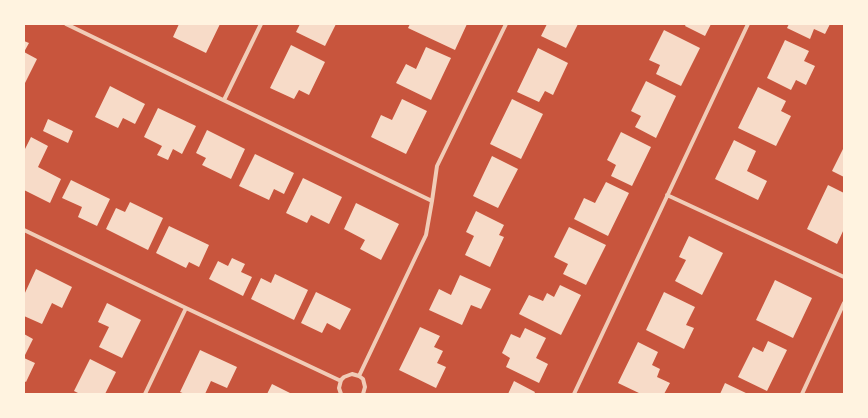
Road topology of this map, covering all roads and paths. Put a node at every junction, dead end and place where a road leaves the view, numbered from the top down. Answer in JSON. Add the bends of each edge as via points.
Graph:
{"nodes":[{"id":1,"x":66,"y":24,"type":"edge"},
{"id":2,"x":260,"y":24,"type":"edge"},
{"id":3,"x":506,"y":24,"type":"edge"},
{"id":4,"x":748,"y":24,"type":"edge"},
{"id":5,"x":224,"y":100,"type":"junction"},
{"id":6,"x":667,"y":195,"type":"junction"},
{"id":7,"x":432,"y":201,"type":"junction"},
{"id":8,"x":24,"y":230,"type":"edge"},
{"id":9,"x":844,"y":277,"type":"edge"},
{"id":10,"x":844,"y":302,"type":"edge"},
{"id":11,"x":186,"y":308,"type":"junction"},
{"id":12,"x":358,"y":376,"type":"junction"},
{"id":13,"x":341,"y":381,"type":"junction"},
{"id":14,"x":366,"y":393,"type":"edge"},
{"id":15,"x":144,"y":394,"type":"edge"},
{"id":16,"x":341,"y":394,"type":"edge"},
{"id":17,"x":574,"y":394,"type":"edge"},
{"id":18,"x":802,"y":394,"type":"edge"}],
"edges":[{"from":1,"to":5,"type":"street"},
{"from":2,"to":5,"type":"street"},
{"from":3,"to":7,"type":"street","via":[[437,166]]},
{"from":4,"to":6,"type":"street"},
{"from":5,"to":7,"type":"street"},
{"from":6,"to":9,"type":"street"},
{"from":6,"to":17,"type":"street"},
{"from":7,"to":12,"type":"street","via":[[426,235]]},
{"from":8,"to":11,"type":"street"},
{"from":10,"to":18,"type":"street"},
{"from":11,"to":13,"type":"street"},
{"from":11,"to":15,"type":"street"},
{"from":12,"to":13,"type":"street","via":[[348,375]]},
{"from":12,"to":14,"type":"street","via":[[365,383]]},
{"from":13,"to":16,"type":"street"}]}
